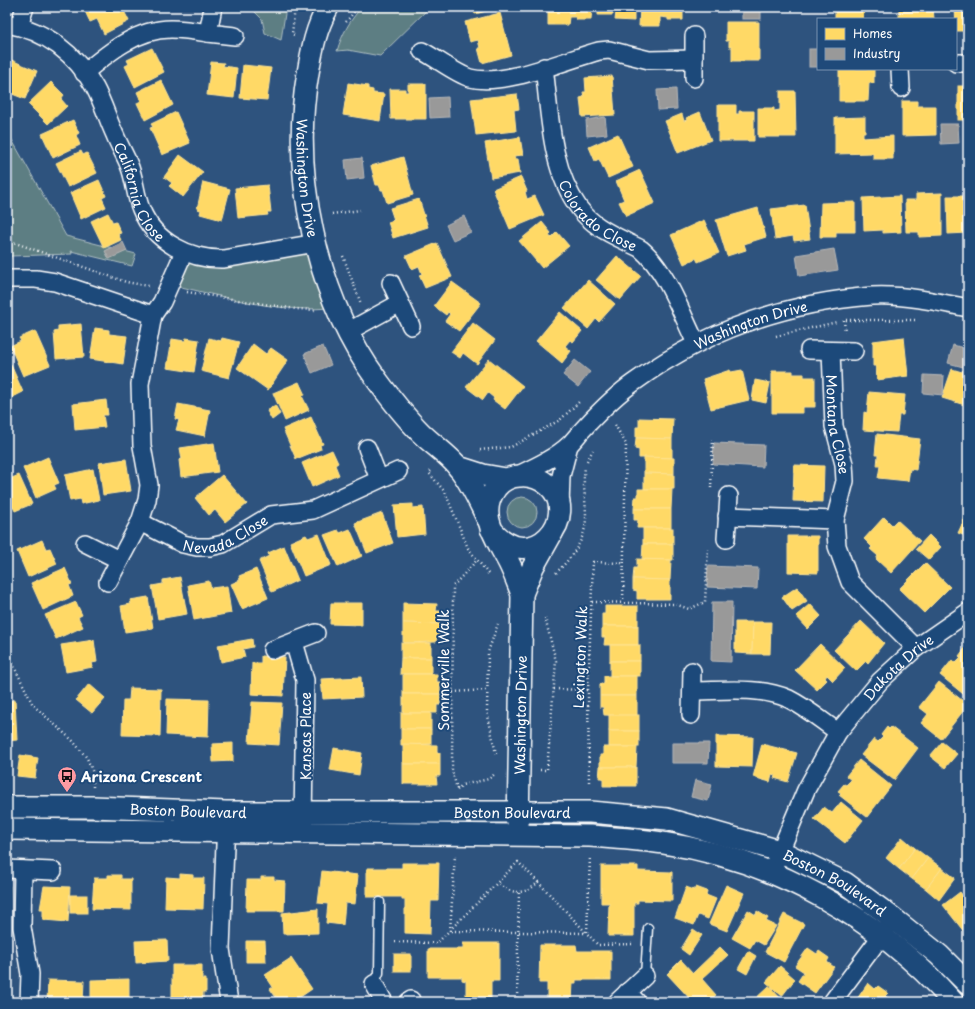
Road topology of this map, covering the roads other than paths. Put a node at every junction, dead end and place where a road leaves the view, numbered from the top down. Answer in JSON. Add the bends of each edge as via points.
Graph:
{"nodes":[{"id":1,"x":25,"y":7,"type":"edge"},
{"id":2,"x":213,"y":7,"type":"edge"},
{"id":3,"x":321,"y":12,"type":"edge"},
{"id":4,"x":13,"y":25,"type":"edge"},
{"id":5,"x":208,"y":33,"type":"junction"},
{"id":6,"x":235,"y":36,"type":"dead end"},
{"id":7,"x":694,"y":36,"type":"dead end"},
{"id":8,"x":422,"y":51,"type":"dead end"},
{"id":9,"x":694,"y":59,"type":"junction"},
{"id":10,"x":957,"y":63,"type":"edge"},
{"id":11,"x":968,"y":63,"type":"edge"},
{"id":12,"x":544,"y":67,"type":"junction"},
{"id":13,"x":900,"y":70,"type":"edge"},
{"id":14,"x":84,"y":73,"type":"junction"},
{"id":15,"x":694,"y":78,"type":"dead end"},
{"id":16,"x":901,"y":88,"type":"dead end"},
{"id":17,"x":316,"y":243,"type":"junction"},
{"id":18,"x":184,"y":252,"type":"junction"},
{"id":19,"x":7,"y":279,"type":"edge"},
{"id":20,"x":391,"y":283,"type":"dead end"},
{"id":21,"x":400,"y":302,"type":"junction"},
{"id":22,"x":968,"y":308,"type":"edge"},
{"id":23,"x":153,"y":315,"type":"junction"},
{"id":24,"x":411,"y":326,"type":"dead end"},
{"id":25,"x":349,"y":331,"type":"junction"},
{"id":26,"x":696,"y":343,"type":"junction"},
{"id":27,"x":809,"y":350,"type":"dead end"},
{"id":28,"x":831,"y":351,"type":"junction"},
{"id":29,"x":854,"y":351,"type":"dead end"},
{"id":30,"x":569,"y":444,"type":"junction"},
{"id":31,"x":367,"y":448,"type":"dead end"},
{"id":32,"x":458,"y":467,"type":"junction"},
{"id":33,"x":398,"y":471,"type":"dead end"},
{"id":34,"x":512,"y":477,"type":"junction"},
{"id":35,"x":379,"y":479,"type":"junction"},
{"id":36,"x":729,"y":496,"type":"dead end"},
{"id":37,"x":559,"y":510,"type":"junction"},
{"id":38,"x":727,"y":516,"type":"junction"},
{"id":39,"x":835,"y":520,"type":"junction"},
{"id":40,"x":140,"y":522,"type":"junction"},
{"id":41,"x":489,"y":524,"type":"junction"},
{"id":42,"x":552,"y":533,"type":"junction"},
{"id":43,"x":726,"y":539,"type":"dead end"},
{"id":44,"x":85,"y":543,"type":"dead end"},
{"id":45,"x":119,"y":560,"type":"junction"},
{"id":46,"x":108,"y":582,"type":"dead end"},
{"id":47,"x":522,"y":594,"type":"junction"},
{"id":48,"x":968,"y":612,"type":"edge"},
{"id":49,"x":316,"y":633,"type":"dead end"},
{"id":50,"x":294,"y":642,"type":"junction"},
{"id":51,"x":916,"y":648,"type":"junction"},
{"id":52,"x":272,"y":650,"type":"dead end"},
{"id":53,"x":692,"y":671,"type":"dead end"},
{"id":54,"x":692,"y":691,"type":"junction"},
{"id":55,"x":691,"y":715,"type":"dead end"},
{"id":56,"x":838,"y":732,"type":"junction"},
{"id":57,"x":7,"y":807,"type":"edge"},
{"id":58,"x":303,"y":812,"type":"junction"},
{"id":59,"x":518,"y":813,"type":"junction"},
{"id":60,"x":226,"y":821,"type":"junction"},
{"id":61,"x":7,"y":829,"type":"edge"},
{"id":62,"x":303,"y":832,"type":"junction"},
{"id":63,"x":517,"y":836,"type":"junction"},
{"id":64,"x":780,"y":851,"type":"junction"},
{"id":65,"x":15,"y":870,"type":"edge"},
{"id":66,"x":53,"y":871,"type":"dead end"},
{"id":67,"x":771,"y":873,"type":"junction"},
{"id":68,"x":380,"y":902,"type":"dead end"},
{"id":69,"x":894,"y":919,"type":"junction"},
{"id":70,"x":648,"y":928,"type":"dead end"},
{"id":71,"x":882,"y":935,"type":"junction"},
{"id":72,"x":645,"y":976,"type":"joint"},
{"id":73,"x":374,"y":984,"type":"joint"},
{"id":74,"x":968,"y":984,"type":"edge"},
{"id":75,"x":627,"y":999,"type":"edge"},
{"id":76,"x":29,"y":1002,"type":"edge"},
{"id":77,"x":228,"y":1002,"type":"edge"},
{"id":78,"x":384,"y":1002,"type":"edge"},
{"id":79,"x":832,"y":1002,"type":"edge"},
{"id":80,"x":953,"y":1002,"type":"edge"}],
"edges":[{"from":1,"to":4,"type":"street","name":"California Close"},
{"from":2,"to":5,"type":"street"},
{"from":3,"to":17,"type":"street","name":"Washington Drive","via":[[314,39],[302,122],[307,202]]},
{"from":4,"to":14,"type":"street","name":"California Close","via":[[38,32],[57,44]]},
{"from":5,"to":6,"type":"street"},
{"from":5,"to":14,"type":"street","via":[[170,29],[143,35],[107,54]]},
{"from":7,"to":9,"type":"street"},
{"from":8,"to":12,"type":"street","via":[[459,73],[482,80],[517,75]]},
{"from":9,"to":12,"type":"street","via":[[649,60],[604,50]]},
{"from":9,"to":15,"type":"street"},
{"from":10,"to":11,"type":"street"},
{"from":12,"to":26,"type":"street","name":"Colorado Close","via":[[555,154],[578,207],[590,221],[640,248],[655,264]]},
{"from":13,"to":16,"type":"street"},
{"from":14,"to":18,"type":"street","name":"California Close","via":[[94,87],[130,166],[141,210],[159,236]]},
{"from":17,"to":18,"type":"street","name":"California Close","via":[[224,259],[197,257]]},
{"from":17,"to":25,"type":"street","name":"Washington Drive","via":[[337,307]]},
{"from":18,"to":23,"type":"street","via":[[162,302]]},
{"from":19,"to":23,"type":"street","via":[[55,282]]},
{"from":20,"to":21,"type":"street"},
{"from":21,"to":24,"type":"street"},
{"from":21,"to":25,"type":"street"},
{"from":22,"to":26,"type":"street","name":"Washington Drive","via":[[908,298],[873,296],[807,304],[740,323]]},
{"from":23,"to":40,"type":"street","via":[[140,384],[142,446],[149,485],[148,500]]},
{"from":25,"to":32,"type":"street","name":"Washington Drive","via":[[376,379],[402,412]]},
{"from":26,"to":30,"type":"street","name":"Washington Drive","via":[[632,384],[601,410]]},
{"from":27,"to":28,"type":"street"},
{"from":28,"to":29,"type":"street"},
{"from":28,"to":39,"type":"street","name":"Montana Close","via":[[834,426],[844,464],[845,481]]},
{"from":30,"to":34,"type":"street","name":"Washington Drive","via":[[544,462]]},
{"from":30,"to":37,"type":"street","via":[[562,476]]},
{"from":31,"to":35,"type":"street"},
{"from":32,"to":34,"type":"street","name":"Washington Drive","via":[[483,475]]},
{"from":32,"to":41,"type":"street","name":"Washington Drive","via":[[475,492]]},
{"from":33,"to":35,"type":"street","name":"Nevada Close"},
{"from":34,"to":37,"type":"street","via":[[530,476],[550,487]]},
{"from":34,"to":41,"type":"street","via":[[497,486],[490,496],[487,507]]},
{"from":35,"to":40,"type":"street","name":"Nevada Close","via":[[313,510],[271,515],[223,544],[210,547],[183,544]]},
{"from":36,"to":38,"type":"street"},
{"from":37,"to":42,"type":"street","via":[[558,522]]},
{"from":38,"to":39,"type":"street"},
{"from":38,"to":43,"type":"street"},
{"from":39,"to":51,"type":"street","name":"Montana Close","via":[[837,546],[850,582]]},
{"from":40,"to":45,"type":"street"},
{"from":41,"to":42,"type":"street","via":[[498,538],[508,545],[520,548],[532,547],[543,542]]},
{"from":41,"to":47,"type":"street","name":"Washington Drive"},
{"from":42,"to":47,"type":"street","name":"Washington Drive","via":[[533,567]]},
{"from":44,"to":45,"type":"street"},
{"from":45,"to":46,"type":"street"},
{"from":47,"to":59,"type":"street","name":"Washington Drive"},
{"from":48,"to":51,"type":"street","name":"Dakota Drive"},
{"from":49,"to":50,"type":"street"},
{"from":50,"to":52,"type":"street"},
{"from":50,"to":58,"type":"street","name":"Kansas Place","via":[[305,680]]},
{"from":51,"to":56,"type":"street","name":"Dakota Drive","via":[[880,681]]},
{"from":53,"to":54,"type":"street"},
{"from":54,"to":55,"type":"street"},
{"from":54,"to":56,"type":"street","via":[[756,691],[772,694],[802,707]]},
{"from":56,"to":64,"type":"street","name":"Dakota Drive","via":[[806,790]]},
{"from":57,"to":60,"type":"street","name":"Boston Boulevard","via":[[92,807]]},
{"from":58,"to":59,"type":"street","name":"Boston Boulevard"},
{"from":58,"to":60,"type":"street","name":"Boston Boulevard"},
{"from":58,"to":62,"type":"street","name":"Kansas Place"},
{"from":59,"to":63,"type":"street","name":"Washington Drive"},
{"from":59,"to":64,"type":"street","name":"Boston Boulevard","via":[[590,812],[667,819]]},
{"from":60,"to":61,"type":"street","name":"Boston Boulevard"},
{"from":60,"to":62,"type":"street","name":"Boston Boulevard"},
{"from":60,"to":77,"type":"street","via":[[221,949]]},
{"from":62,"to":63,"type":"street","name":"Boston Boulevard"},
{"from":63,"to":67,"type":"street","name":"Boston Boulevard","via":[[590,836],[663,843],[728,858]]},
{"from":64,"to":67,"type":"street","name":"Dakota Drive"},
{"from":64,"to":69,"type":"street","name":"Boston Boulevard","via":[[845,883]]},
{"from":65,"to":66,"type":"street"},
{"from":65,"to":76,"type":"street","via":[[30,974]]},
{"from":67,"to":71,"type":"street","name":"Boston Boulevard","via":[[833,903]]},
{"from":68,"to":73,"type":"lane","via":[[379,973]]},
{"from":69,"to":71,"type":"street"},
{"from":69,"to":74,"type":"street","name":"Boston Boulevard","via":[[939,955]]},
{"from":70,"to":72,"type":"lane"},
{"from":71,"to":79,"type":"street"},
{"from":71,"to":80,"type":"street","name":"Boston Boulevard"},
{"from":72,"to":75,"type":"street"},
{"from":73,"to":78,"type":"street"}]}
